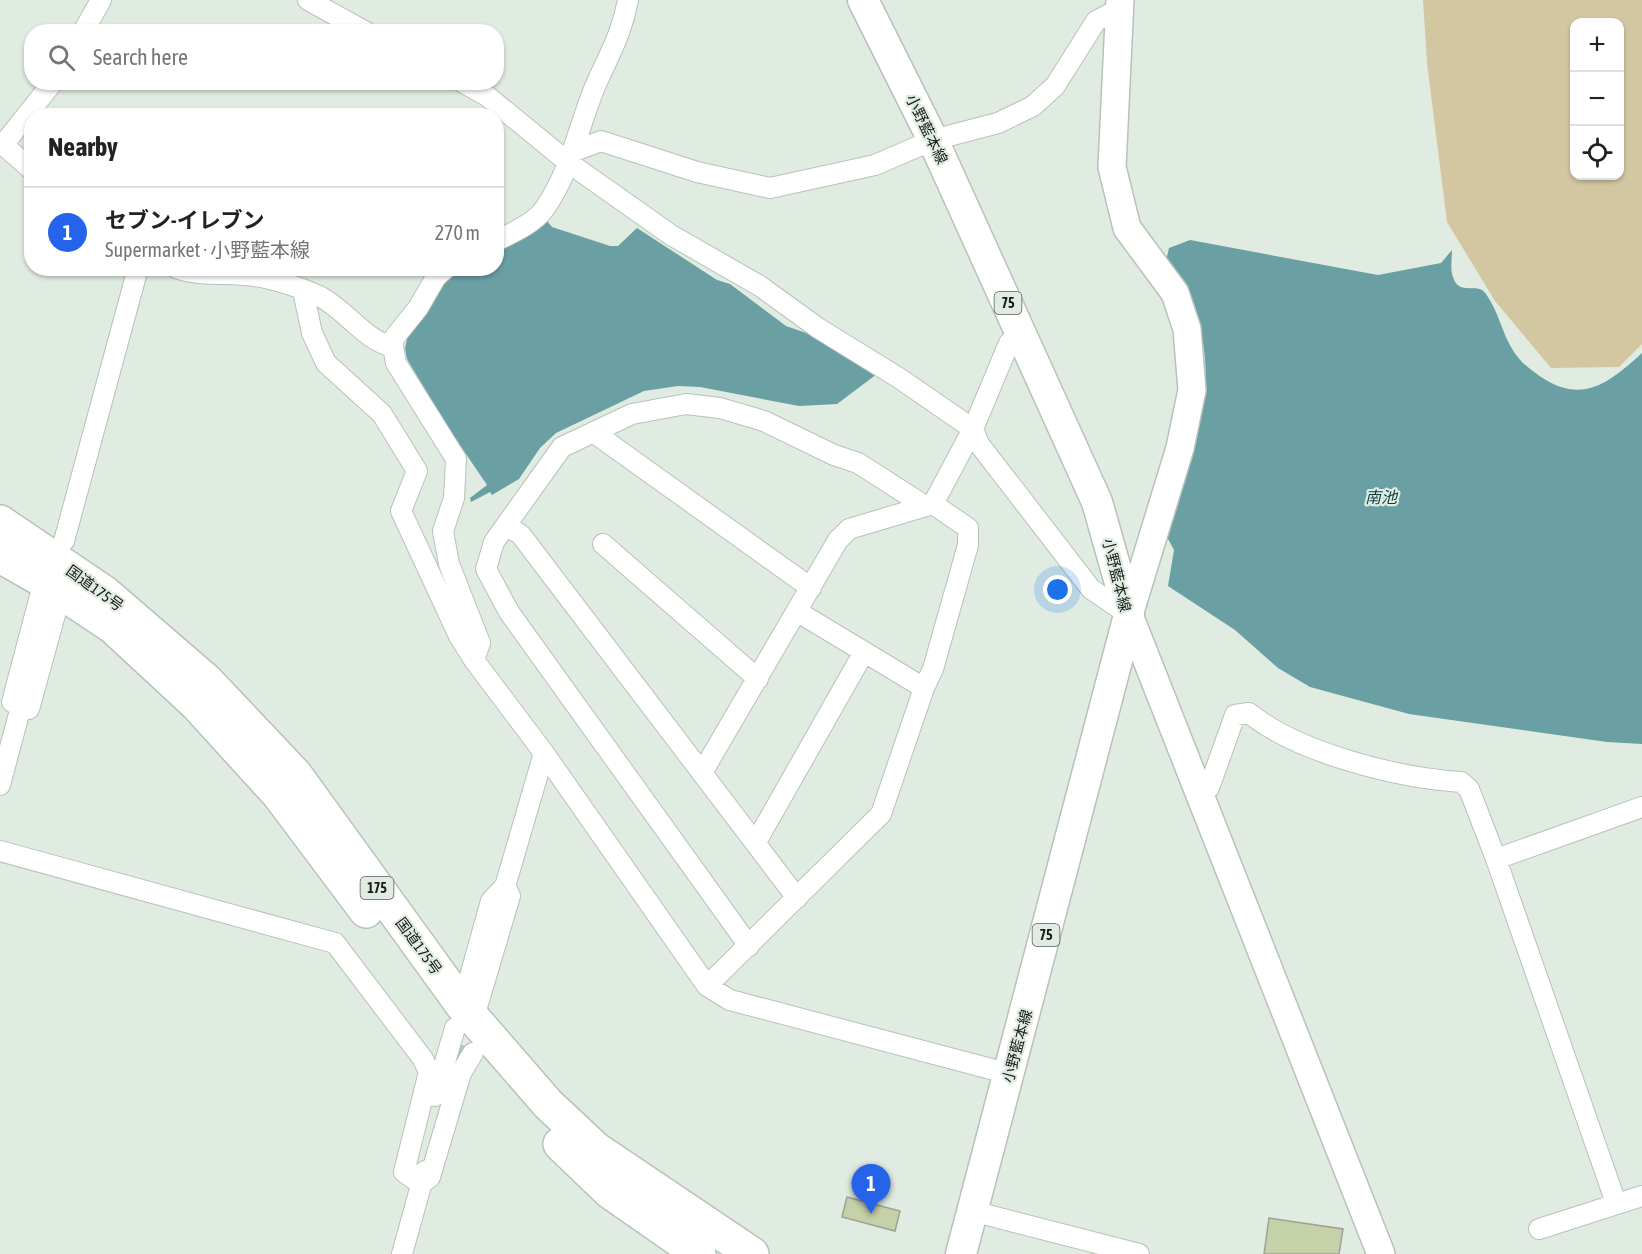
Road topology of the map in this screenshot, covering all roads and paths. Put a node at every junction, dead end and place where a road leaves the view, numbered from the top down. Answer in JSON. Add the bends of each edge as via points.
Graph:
{"nodes":[{"id":1,"x":100,"y":0,"type":"edge"},
{"id":2,"x":308,"y":0,"type":"edge"},
{"id":3,"x":628,"y":0,"type":"edge"},
{"id":4,"x":863,"y":0,"type":"edge"},
{"id":5,"x":1119,"y":5,"type":"edge"},
{"id":6,"x":87,"y":24,"type":"edge"},
{"id":7,"x":352,"y":24,"type":"edge"},
{"id":8,"x":46,"y":90,"type":"edge"},
{"id":9,"x":476,"y":90,"type":"edge"},
{"id":10,"x":31,"y":108,"type":"edge"},
{"id":11,"x":504,"y":108,"type":"edge"},
{"id":12,"x":504,"y":108,"type":"edge"},
{"id":13,"x":24,"y":117,"type":"edge"},
{"id":14,"x":933,"y":140,"type":"junction"},
{"id":15,"x":2,"y":143,"type":"edge"},
{"id":16,"x":571,"y":157,"type":"junction"},
{"id":17,"x":24,"y":163,"type":"edge"},
{"id":18,"x":504,"y":237,"type":"edge"},
{"id":19,"x":136,"y":276,"type":"edge"},
{"id":20,"x":255,"y":276,"type":"edge"},
{"id":21,"x":437,"y":276,"type":"edge"},
{"id":22,"x":303,"y":291,"type":"junction"},
{"id":23,"x":1022,"y":334,"type":"junction"},
{"id":24,"x":393,"y":347,"type":"junction"},
{"id":25,"x":973,"y":429,"type":"junction"},
{"id":26,"x":593,"y":432,"type":"junction"},
{"id":27,"x":929,"y":505,"type":"junction"},
{"id":28,"x":0,"y":522,"type":"edge"},
{"id":29,"x":506,"y":525,"type":"junction"},
{"id":30,"x":603,"y":544,"type":"dead end"},
{"id":31,"x":0,"y":556,"type":"edge"},
{"id":32,"x":55,"y":574,"type":"junction"},
{"id":33,"x":811,"y":588,"type":"junction"},
{"id":34,"x":798,"y":612,"type":"junction"},
{"id":35,"x":1129,"y":615,"type":"junction"},
{"id":36,"x":864,"y":652,"type":"junction"},
{"id":37,"x":474,"y":660,"type":"junction"},
{"id":38,"x":758,"y":679,"type":"junction"},
{"id":39,"x":924,"y":688,"type":"junction"},
{"id":40,"x":544,"y":753,"type":"junction"},
{"id":41,"x":704,"y":771,"type":"junction"},
{"id":42,"x":0,"y":785,"type":"edge"},
{"id":43,"x":1200,"y":793,"type":"junction"},
{"id":44,"x":1642,"y":807,"type":"edge"},
{"id":45,"x":756,"y":843,"type":"junction"},
{"id":46,"x":0,"y":851,"type":"edge"},
{"id":47,"x":1496,"y":859,"type":"junction"},
{"id":48,"x":505,"y":886,"type":"junction"},
{"id":49,"x":797,"y":898,"type":"junction"},
{"id":50,"x":749,"y":946,"type":"junction"},
{"id":51,"x":707,"y":986,"type":"junction"},
{"id":52,"x":464,"y":992,"type":"junction"},
{"id":53,"x":465,"y":1042,"type":"junction"},
{"id":54,"x":1010,"y":1074,"type":"junction"},
{"id":55,"x":421,"y":1184,"type":"junction"},
{"id":56,"x":1642,"y":1196,"type":"edge"},
{"id":57,"x":1616,"y":1203,"type":"junction"},
{"id":58,"x":972,"y":1211,"type":"junction"},
{"id":59,"x":1539,"y":1229,"type":"dead end"},
{"id":60,"x":402,"y":1254,"type":"edge"},
{"id":61,"x":699,"y":1254,"type":"edge"},
{"id":62,"x":752,"y":1254,"type":"edge"},
{"id":63,"x":961,"y":1254,"type":"edge"},
{"id":64,"x":1139,"y":1254,"type":"edge"},
{"id":65,"x":1381,"y":1254,"type":"edge"}],
"edges":[{"from":1,"to":6,"type":"street"},
{"from":2,"to":7,"type":"street"},
{"from":3,"to":16,"type":"street","via":[[623,30],[594,89]]},
{"from":4,"to":14,"type":"main road","name":"小野藍本線","number":"75"},
{"from":5,"to":14,"type":"street","via":[[1096,21],[1055,86],[1033,106],[998,123]]},
{"from":5,"to":35,"type":"street","via":[[1112,167],[1127,228],[1175,293],[1187,329],[1192,390],[1180,448]]},
{"from":8,"to":10,"type":"street"},
{"from":9,"to":12,"type":"street"},
{"from":11,"to":16,"type":"street"},
{"from":13,"to":15,"type":"street"},
{"from":14,"to":16,"type":"street","via":[[875,165],[770,188],[697,172],[602,141]]},
{"from":14,"to":23,"type":"main road","name":"小野藍本線","number":"75"},
{"from":15,"to":17,"type":"street"},
{"from":16,"to":18,"type":"street","via":[[544,209]]},
{"from":16,"to":25,"type":"street","via":[[671,235],[760,286]]},
{"from":19,"to":32,"type":"street","via":[[87,458],[78,456]]},
{"from":20,"to":22,"type":"street"},
{"from":21,"to":24,"type":"street","via":[[394,338]]},
{"from":22,"to":24,"type":"street","via":[[321,297],[347,315],[378,343]]},
{"from":22,"to":37,"type":"street","via":[[312,333],[326,363],[382,414],[417,471],[401,512]]},
{"from":23,"to":25,"type":"street","via":[[1009,343]]},
{"from":23,"to":35,"type":"main road","name":"小野藍本線","number":"75","via":[[1097,502]]},
{"from":24,"to":37,"type":"street","via":[[396,363],[456,459],[454,498],[443,531],[449,564],[480,643]]},
{"from":25,"to":27,"type":"street"},
{"from":25,"to":35,"type":"street","via":[[979,444],[1091,589]]},
{"from":26,"to":27,"type":"street","via":[[632,414],[686,404],[720,408],[764,421],[858,463]]},
{"from":26,"to":29,"type":"street","via":[[562,447]]},
{"from":26,"to":33,"type":"street"},
{"from":27,"to":33,"type":"street","via":[[849,529],[838,540]]},
{"from":27,"to":39,"type":"street","via":[[968,528],[968,536],[933,669]]},
{"from":28,"to":32,"type":"highway","name":"国道175号","number":"175"},
{"from":29,"to":41,"type":"street","via":[[521,535]]},
{"from":29,"to":50,"type":"street","via":[[494,542],[486,569],[509,612]]},
{"from":30,"to":38,"type":"street"},
{"from":31,"to":32,"type":"highway","name":"国道175号","number":"175"},
{"from":32,"to":42,"type":"street","via":[[29,709],[21,706]]},
{"from":32,"to":52,"type":"highway","name":"国道175号","number":"175","via":[[105,593],[207,681],[295,774]]},
{"from":32,"to":53,"type":"highway","name":"国道175号","number":"175","via":[[197,705],[279,795]]},
{"from":33,"to":34,"type":"street"},
{"from":34,"to":36,"type":"street"},
{"from":34,"to":38,"type":"street"},
{"from":35,"to":43,"type":"street"},
{"from":35,"to":54,"type":"main road","name":"小野藍本線","number":"75"},
{"from":36,"to":39,"type":"street"},
{"from":36,"to":45,"type":"street"},
{"from":37,"to":40,"type":"street"},
{"from":38,"to":41,"type":"street"},
{"from":39,"to":49,"type":"street","via":[[881,814]]},
{"from":40,"to":48,"type":"street"},
{"from":40,"to":51,"type":"street"},
{"from":41,"to":45,"type":"street"},
{"from":43,"to":47,"type":"street","via":[[1209,788],[1235,715],[1249,712],[1287,738],[1367,766],[1461,782],[1468,789]]},
{"from":43,"to":65,"type":"street"},
{"from":44,"to":47,"type":"street"},
{"from":45,"to":49,"type":"street"},
{"from":46,"to":55,"type":"street","via":[[335,944],[429,1072],[404,1172]]},
{"from":47,"to":57,"type":"street"},
{"from":48,"to":52,"type":"street","via":[[491,901]]},
{"from":48,"to":53,"type":"street","via":[[510,896]]},
{"from":49,"to":50,"type":"street"},
{"from":50,"to":51,"type":"street"},
{"from":51,"to":54,"type":"street","via":[[729,1000]]},
{"from":52,"to":53,"type":"highway","name":"国道175号","number":"175"},
{"from":53,"to":55,"type":"street","via":[[461,1072],[430,1177]]},
{"from":53,"to":55,"type":"street","via":[[417,1161]]},
{"from":53,"to":61,"type":"highway","name":"国道175号","number":"175","via":[[525,1110],[610,1192]]},
{"from":53,"to":62,"type":"highway","name":"国道175号","number":"175","via":[[548,1104],[596,1149]]},
{"from":54,"to":58,"type":"main road","name":"小野藍本線","number":"75"},
{"from":55,"to":60,"type":"street"},
{"from":56,"to":57,"type":"street"},
{"from":57,"to":59,"type":"street"},
{"from":58,"to":63,"type":"main road","name":"小野藍本線","number":"75"},
{"from":58,"to":64,"type":"street"}]}
